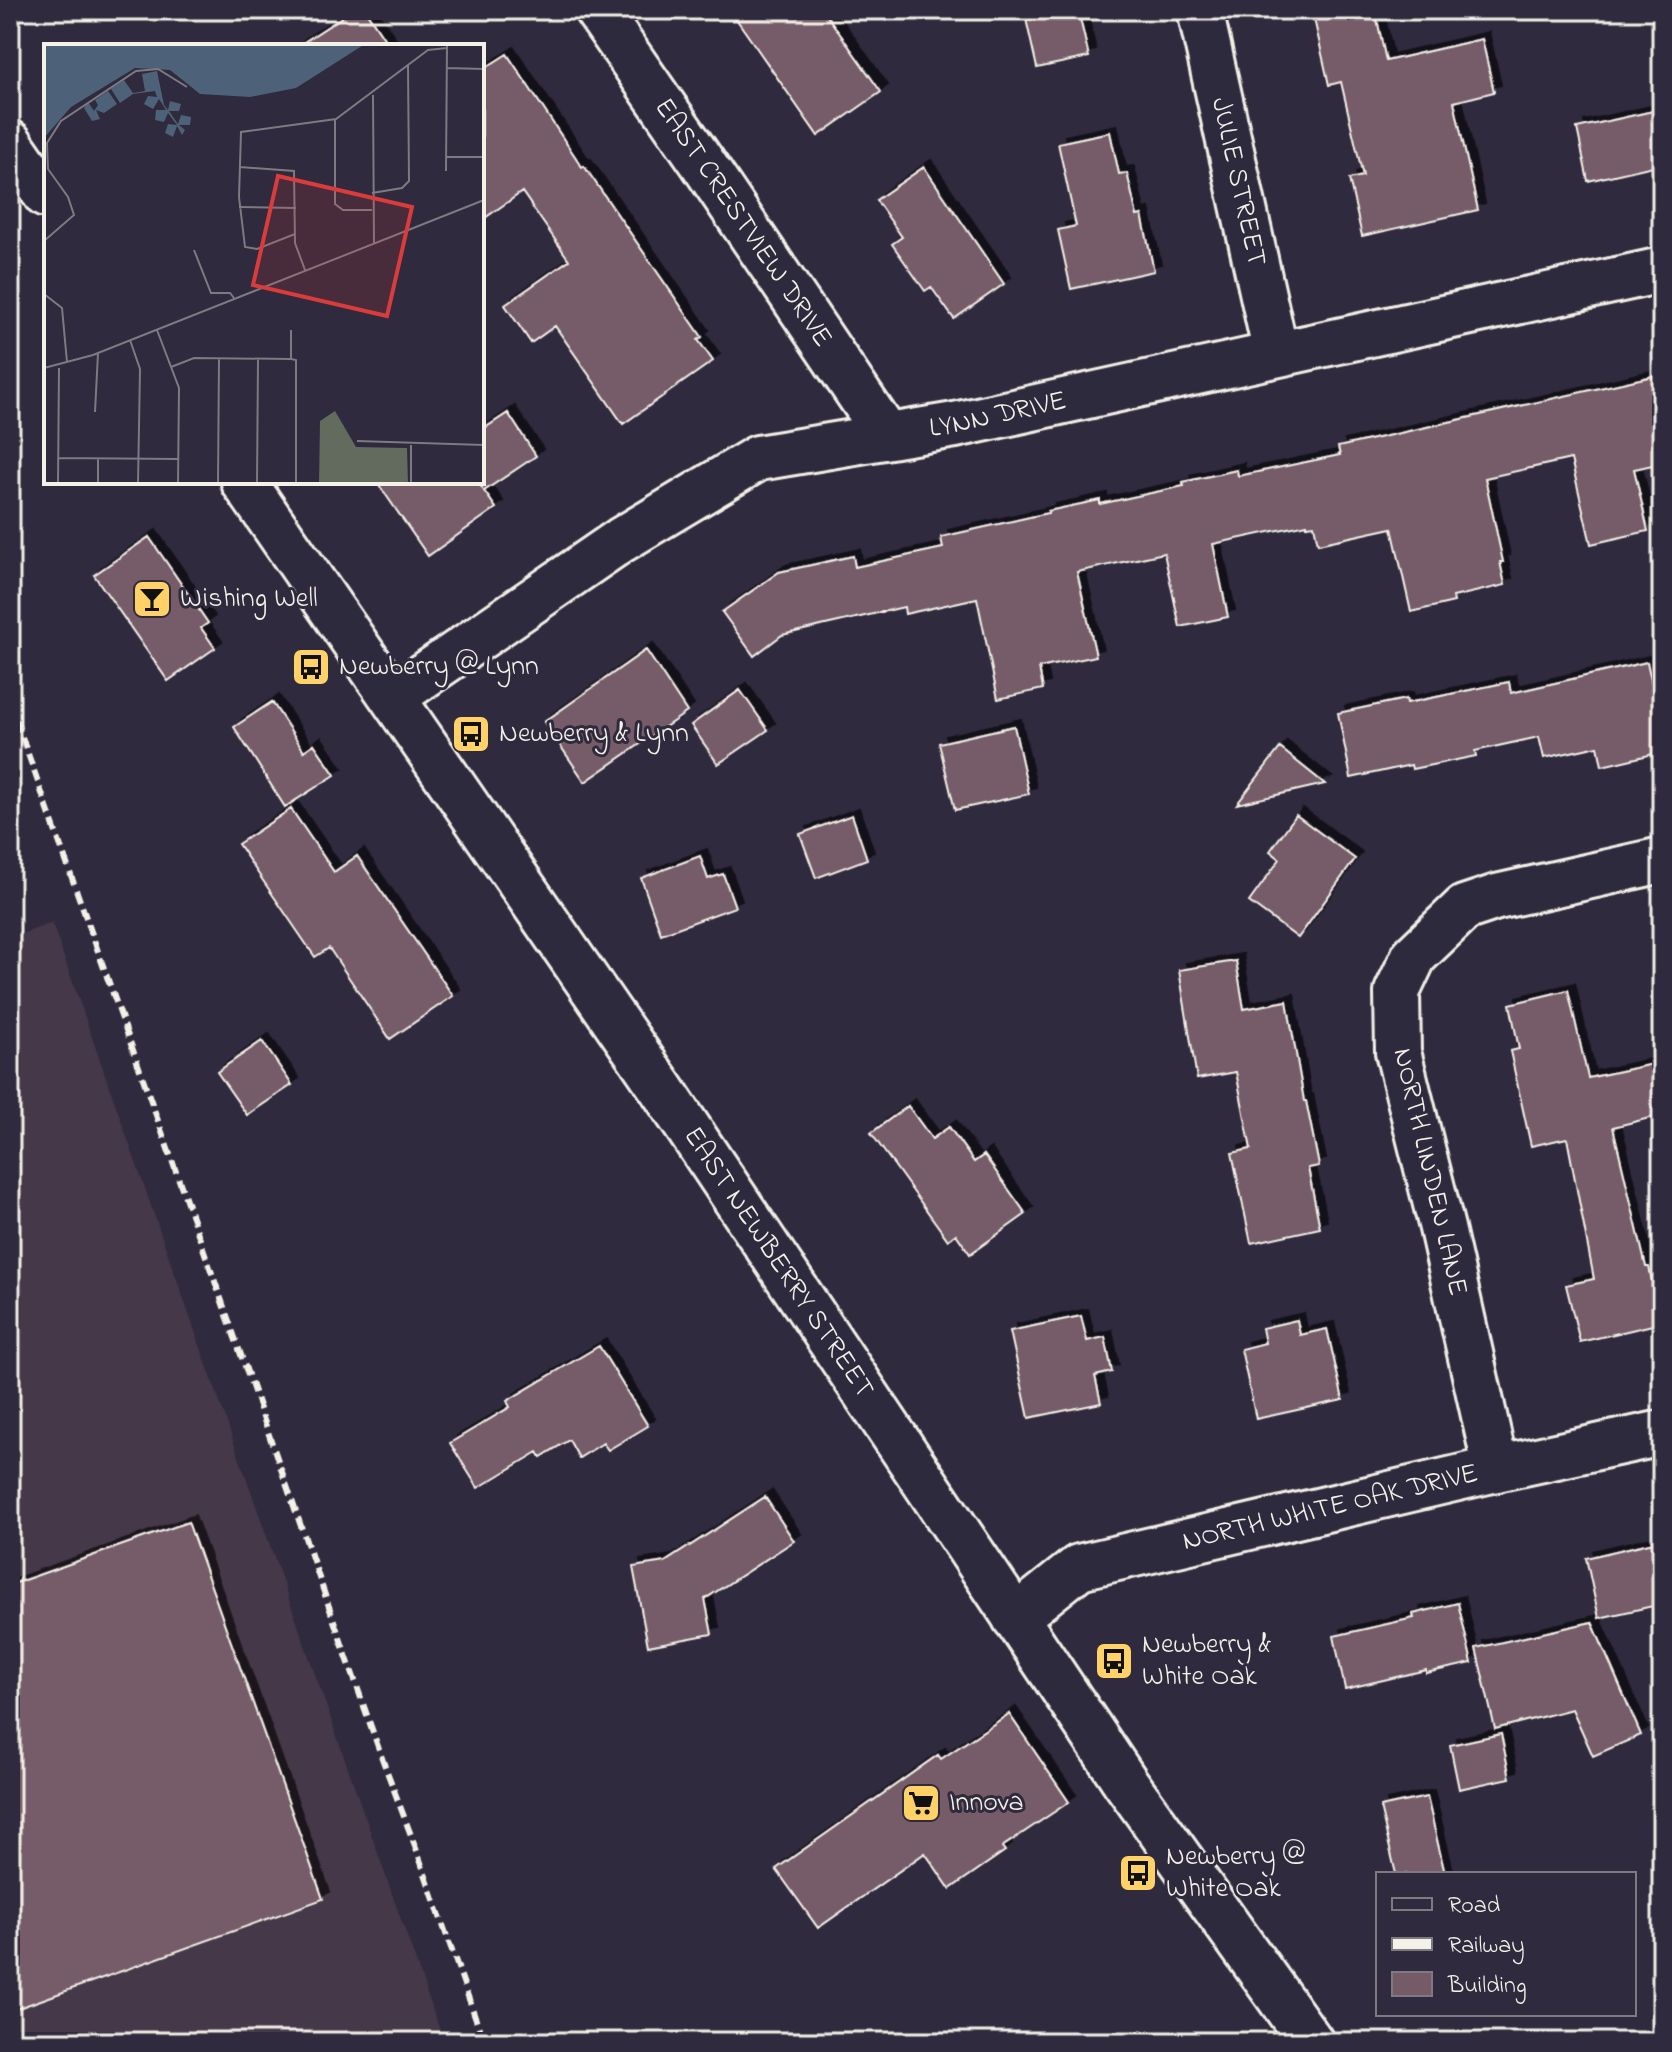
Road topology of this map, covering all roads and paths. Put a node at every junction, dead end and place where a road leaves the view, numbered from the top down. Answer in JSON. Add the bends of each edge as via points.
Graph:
{"nodes":[{"id":1,"x":597,"y":10,"type":"edge"},
{"id":2,"x":1200,"y":10,"type":"edge"},
{"id":3,"x":10,"y":143,"type":"edge"},
{"id":4,"x":44,"y":192,"type":"edge"},
{"id":5,"x":1662,"y":270,"type":"edge"},
{"id":6,"x":1276,"y":354,"type":"junction"},
{"id":7,"x":887,"y":436,"type":"junction"},
{"id":8,"x":245,"y":484,"type":"edge"},
{"id":9,"x":393,"y":697,"type":"junction"},
{"id":10,"x":1662,"y":860,"type":"edge"},
{"id":11,"x":1662,"y":1433,"type":"edge"},
{"id":12,"x":1496,"y":1469,"type":"junction"},
{"id":13,"x":1015,"y":1618,"type":"junction"},
{"id":14,"x":1311,"y":2042,"type":"edge"}],
"edges":[{"from":1,"to":7,"type":"street","name":"EAST CRESTVIEW DRIVE"},
{"from":2,"to":6,"type":"street","name":"JULIE STREET"},
{"from":3,"to":4,"type":"street"},
{"from":5,"to":6,"type":"street","name":"LYNN DRIVE"},
{"from":6,"to":7,"type":"street","name":"LYNN DRIVE"},
{"from":7,"to":9,"type":"street","name":"LYNN DRIVE","via":[[758,458],[621,540]]},
{"from":8,"to":9,"type":"street","name":"EAST NEWBERRY STREET"},
{"from":9,"to":13,"type":"street","name":"EAST NEWBERRY STREET"},
{"from":10,"to":12,"type":"street","name":"NORTH LINDEN LANE","via":[[1464,908],[1414,956],[1397,992],[1398,1052]]},
{"from":11,"to":12,"type":"street","name":"NORTH WHITE OAK DRIVE"},
{"from":12,"to":13,"type":"street","name":"NORTH WHITE OAK DRIVE","via":[[1079,1567]]},
{"from":13,"to":14,"type":"street","name":"EAST NEWBERRY STREET"}]}
